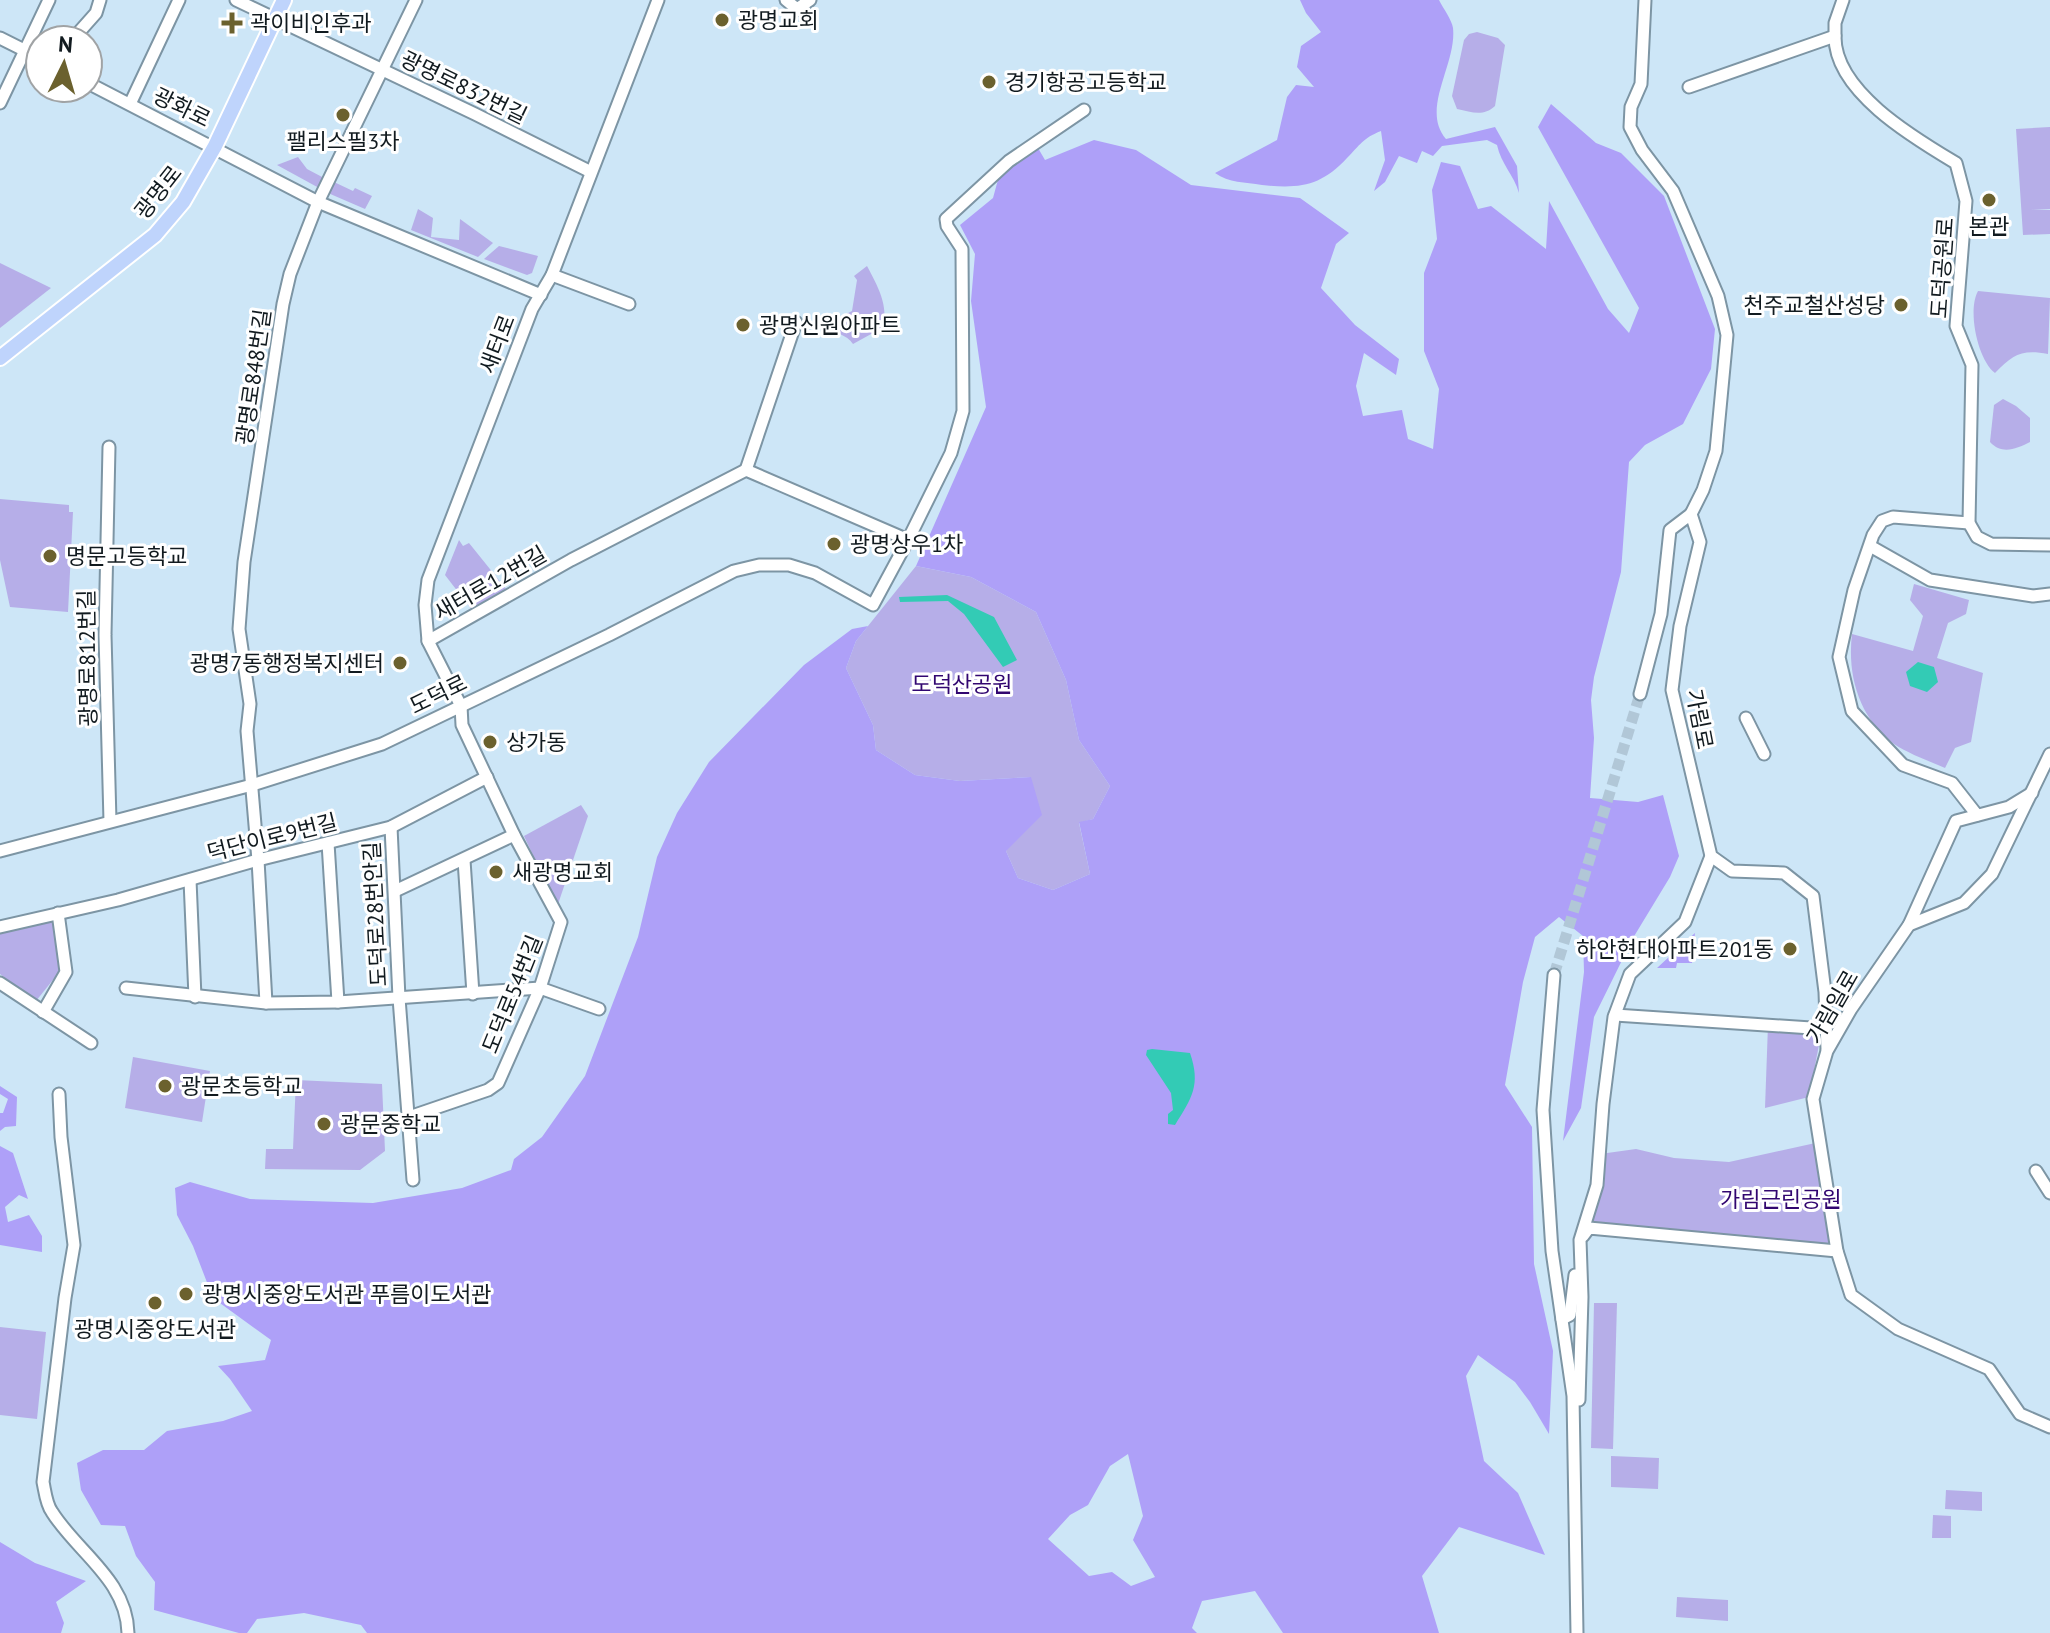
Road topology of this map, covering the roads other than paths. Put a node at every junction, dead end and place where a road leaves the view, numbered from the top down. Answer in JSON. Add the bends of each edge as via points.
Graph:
{"nodes":[{"id":1,"x":49,"y":0,"type":"edge"},
{"id":2,"x":100,"y":0,"type":"edge"},
{"id":3,"x":179,"y":0,"type":"edge"},
{"id":4,"x":236,"y":0,"type":"edge"},
{"id":5,"x":284,"y":0,"type":"edge"},
{"id":6,"x":416,"y":0,"type":"edge"},
{"id":7,"x":658,"y":0,"type":"edge"},
{"id":8,"x":786,"y":0,"type":"edge"},
{"id":9,"x":810,"y":0,"type":"edge"},
{"id":10,"x":1645,"y":0,"type":"edge"},
{"id":11,"x":1843,"y":0,"type":"edge"},
{"id":12,"x":276,"y":19,"type":"junction"},
{"id":13,"x":37,"y":24,"type":"edge"},
{"id":14,"x":86,"y":24,"type":"edge"},
{"id":15,"x":1835,"y":36,"type":"junction"},
{"id":16,"x":0,"y":38,"type":"edge"},
{"id":17,"x":24,"y":50,"type":"edge"},
{"id":18,"x":24,"y":52,"type":"edge"},
{"id":19,"x":383,"y":70,"type":"junction"},
{"id":20,"x":1689,"y":87,"type":"dead end"},
{"id":21,"x":104,"y":91,"type":"edge"},
{"id":22,"x":0,"y":103,"type":"edge"},
{"id":23,"x":130,"y":104,"type":"junction"},
{"id":24,"x":1084,"y":110,"type":"dead end"},
{"id":25,"x":215,"y":146,"type":"junction"},
{"id":26,"x":591,"y":172,"type":"junction"},
{"id":27,"x":318,"y":202,"type":"junction"},
{"id":28,"x":552,"y":275,"type":"junction"},
{"id":29,"x":541,"y":295,"type":"junction"},
{"id":30,"x":629,"y":304,"type":"dead end"},
{"id":31,"x":796,"y":322,"type":"dead end"},
{"id":32,"x":0,"y":358,"type":"edge"},
{"id":33,"x":109,"y":447,"type":"dead end"},
{"id":34,"x":746,"y":470,"type":"junction"},
{"id":35,"x":1691,"y":514,"type":"junction"},
{"id":36,"x":1969,"y":523,"type":"junction"},
{"id":37,"x":908,"y":540,"type":"junction"},
{"id":38,"x":2050,"y":545,"type":"edge"},
{"id":39,"x":1870,"y":546,"type":"junction"},
{"id":40,"x":2050,"y":594,"type":"edge"},
{"id":41,"x":428,"y":641,"type":"junction"},
{"id":42,"x":1640,"y":694,"type":"tunnel mouth"},
{"id":43,"x":461,"y":706,"type":"junction"},
{"id":44,"x":1746,"y":718,"type":"dead end"},
{"id":45,"x":1764,"y":754,"type":"dead end"},
{"id":46,"x":2050,"y":754,"type":"edge"},
{"id":47,"x":487,"y":777,"type":"junction"},
{"id":48,"x":252,"y":785,"type":"junction"},
{"id":49,"x":2032,"y":793,"type":"junction"},
{"id":50,"x":1977,"y":815,"type":"junction"},
{"id":51,"x":110,"y":821,"type":"junction"},
{"id":52,"x":391,"y":827,"type":"junction"},
{"id":53,"x":514,"y":835,"type":"junction"},
{"id":54,"x":328,"y":843,"type":"junction"},
{"id":55,"x":0,"y":851,"type":"edge"},
{"id":56,"x":1711,"y":856,"type":"junction"},
{"id":57,"x":258,"y":860,"type":"junction"},
{"id":58,"x":464,"y":860,"type":"junction"},
{"id":59,"x":190,"y":880,"type":"junction"},
{"id":60,"x":395,"y":891,"type":"junction"},
{"id":61,"x":58,"y":913,"type":"junction"},
{"id":62,"x":1909,"y":925,"type":"junction"},
{"id":63,"x":0,"y":927,"type":"edge"},
{"id":64,"x":1554,"y":975,"type":"tunnel mouth"},
{"id":65,"x":0,"y":983,"type":"edge"},
{"id":66,"x":126,"y":988,"type":"dead end"},
{"id":67,"x":540,"y":988,"type":"junction"},
{"id":68,"x":473,"y":994,"type":"junction"},
{"id":69,"x":195,"y":997,"type":"junction"},
{"id":70,"x":399,"y":998,"type":"junction"},
{"id":71,"x":338,"y":1002,"type":"junction"},
{"id":72,"x":266,"y":1003,"type":"junction"},
{"id":73,"x":599,"y":1009,"type":"dead end"},
{"id":74,"x":43,"y":1012,"type":"junction"},
{"id":75,"x":1615,"y":1015,"type":"junction"},
{"id":76,"x":1826,"y":1029,"type":"junction"},
{"id":77,"x":91,"y":1043,"type":"dead end"},
{"id":78,"x":1827,"y":1051,"type":"junction"},
{"id":79,"x":59,"y":1094,"type":"dead end"},
{"id":80,"x":409,"y":1117,"type":"junction"},
{"id":81,"x":2036,"y":1171,"type":"dead end"},
{"id":82,"x":413,"y":1180,"type":"dead end"},
{"id":83,"x":2050,"y":1193,"type":"edge"},
{"id":84,"x":1580,"y":1240,"type":"junction"},
{"id":85,"x":1837,"y":1251,"type":"junction"},
{"id":86,"x":1562,"y":1319,"type":"junction"},
{"id":87,"x":2050,"y":1427,"type":"edge"},
{"id":88,"x":1574,"y":1441,"type":"junction"},
{"id":89,"x":128,"y":1633,"type":"edge"},
{"id":90,"x":1577,"y":1633,"type":"edge"}],
"edges":[{"from":1,"to":13,"type":"street"},
{"from":2,"to":14,"type":"street"},
{"from":3,"to":23,"type":"street","name":"광화로"},
{"from":4,"to":12,"type":"street","name":"광명로832번길"},
{"from":5,"to":12,"type":"main road","name":"광명로"},
{"from":6,"to":19,"type":"street","name":"광명로848번길"},
{"from":7,"to":26,"type":"street","name":"새터로"},
{"from":8,"to":9,"type":"street","via":[[797,9]]},
{"from":10,"to":35,"type":"street","via":[[1641,84],[1630,127],[1673,191],[1718,296],[1727,335],[1716,451]]},
{"from":11,"to":15,"type":"street"},
{"from":12,"to":19,"type":"street","name":"광명로832번길"},
{"from":12,"to":25,"type":"main road","name":"광명로"},
{"from":15,"to":20,"type":"street"},
{"from":15,"to":36,"type":"street","name":"도덕공원로","via":[[1850,78],[1870,103],[1956,163],[1966,201],[1956,326],[1972,365]]},
{"from":16,"to":17,"type":"street"},
{"from":18,"to":22,"type":"street"},
{"from":19,"to":26,"type":"street","name":"광명로832번길"},
{"from":19,"to":27,"type":"street","name":"광명로848번길"},
{"from":21,"to":23,"type":"street","name":"광화로"},
{"from":23,"to":25,"type":"street","name":"광화로"},
{"from":24,"to":37,"type":"street","via":[[1009,161],[946,219],[962,249],[963,411],[951,453]]},
{"from":25,"to":27,"type":"street","name":"광화로"},
{"from":25,"to":32,"type":"main road","name":"광명로","via":[[183,202],[155,235]]},
{"from":26,"to":28,"type":"street","name":"새터로"},
{"from":27,"to":29,"type":"street","name":"광화로"},
{"from":27,"to":48,"type":"street","name":"광명로848번길","via":[[283,304],[240,598]]},
{"from":28,"to":29,"type":"street","name":"새터로"},
{"from":28,"to":30,"type":"street"},
{"from":29,"to":41,"type":"street","name":"새터로","via":[[434,561],[425,605]]},
{"from":31,"to":34,"type":"street"},
{"from":33,"to":51,"type":"street","name":"광명로812번길","via":[[105,635]]},
{"from":34,"to":37,"type":"street"},
{"from":34,"to":41,"type":"street","name":"새터로12번길"},
{"from":35,"to":42,"type":"street","via":[[1670,530],[1661,614]]},
{"from":35,"to":56,"type":"street","name":"가림로","via":[[1700,542],[1680,626],[1672,690]]},
{"from":36,"to":38,"type":"street","via":[[1977,537],[1991,544]]},
{"from":36,"to":39,"type":"street","via":[[1893,517],[1882,521]]},
{"from":37,"to":43,"type":"street","name":"도덕로","via":[[873,605],[789,565],[734,571]]},
{"from":39,"to":40,"type":"street","via":[[1930,580]]},
{"from":39,"to":50,"type":"street","via":[[1839,657],[1852,711],[1903,765],[1952,783]]},
{"from":41,"to":43,"type":"street","name":"새터로"},
{"from":43,"to":47,"type":"street","name":"도덕로54번길","via":[[462,725]]},
{"from":43,"to":48,"type":"street","name":"도덕로","via":[[382,744]]},
{"from":44,"to":45,"type":"street"},
{"from":46,"to":49,"type":"street"},
{"from":47,"to":52,"type":"street","name":"덕단이로9번길"},
{"from":47,"to":53,"type":"street","name":"도덕로54번길"},
{"from":48,"to":51,"type":"street","name":"도덕로"},
{"from":48,"to":57,"type":"street","name":"광명로848번길"},
{"from":49,"to":50,"type":"street","via":[[2009,807]]},
{"from":49,"to":62,"type":"street","via":[[1992,874],[1964,903]]},
{"from":50,"to":62,"type":"street","name":"가림일로","via":[[1956,821]]},
{"from":51,"to":55,"type":"street","name":"도덕로"},
{"from":52,"to":54,"type":"street","name":"덕단이로9번길"},
{"from":52,"to":60,"type":"street","name":"도덕로28번안길"},
{"from":53,"to":58,"type":"street"},
{"from":53,"to":67,"type":"street","name":"도덕로54번길","via":[[561,922]]},
{"from":54,"to":57,"type":"street","name":"덕단이로9번길"},
{"from":54,"to":71,"type":"street","name":"도덕로28번안길"},
{"from":56,"to":75,"type":"street","via":[[1685,922],[1630,974]]},
{"from":56,"to":76,"type":"street","via":[[1732,871],[1784,873],[1813,896]]},
{"from":57,"to":59,"type":"street","name":"덕단이로9번길"},
{"from":57,"to":72,"type":"street","name":"광명로848번길"},
{"from":58,"to":60,"type":"street"},
{"from":58,"to":68,"type":"street"},
{"from":59,"to":61,"type":"street","name":"덕단이로9번길"},
{"from":59,"to":69,"type":"street"},
{"from":60,"to":70,"type":"street","name":"도덕로28번안길"},
{"from":61,"to":63,"type":"street","name":"덕단이로9번길"},
{"from":61,"to":74,"type":"street","via":[[66,972]]},
{"from":62,"to":78,"type":"street","name":"가림일로"},
{"from":64,"to":86,"type":"street","via":[[1543,1110]]},
{"from":65,"to":74,"type":"street"},
{"from":66,"to":69,"type":"street","name":"도덕로28번안길"},
{"from":67,"to":68,"type":"street","name":"도덕로28번안길"},
{"from":67,"to":73,"type":"street","name":"도덕로28번안길"},
{"from":67,"to":80,"type":"street","name":"도덕로54번길","via":[[498,1083]]},
{"from":68,"to":70,"type":"street","name":"도덕로28번안길"},
{"from":69,"to":72,"type":"street","name":"도덕로28번안길"},
{"from":70,"to":71,"type":"street","name":"도덕로28번안길"},
{"from":70,"to":80,"type":"street","name":"도덕로28번안길"},
{"from":71,"to":72,"type":"street","name":"도덕로28번안길"},
{"from":74,"to":77,"type":"street"},
{"from":75,"to":76,"type":"street"},
{"from":75,"to":84,"type":"street","via":[[1597,1185]]},
{"from":76,"to":78,"type":"street"},
{"from":78,"to":85,"type":"street","name":"가림일로","via":[[1813,1099]]},
{"from":79,"to":89,"type":"street","via":[[74,1245],[43,1482],[50,1510],[108,1576]]},
{"from":80,"to":82,"type":"street","name":"도덕로28번안길"},
{"from":81,"to":83,"type":"street"},
{"from":84,"to":85,"type":"street","via":[[1589,1228]]},
{"from":84,"to":86,"type":"street","via":[[1570,1315]]},
{"from":84,"to":88,"type":"street","via":[[1580,1388]]},
{"from":85,"to":87,"type":"street","name":"가림일로","via":[[1851,1295],[1898,1329],[1989,1369],[2020,1414]]},
{"from":86,"to":88,"type":"street"},
{"from":88,"to":90,"type":"street"}]}
